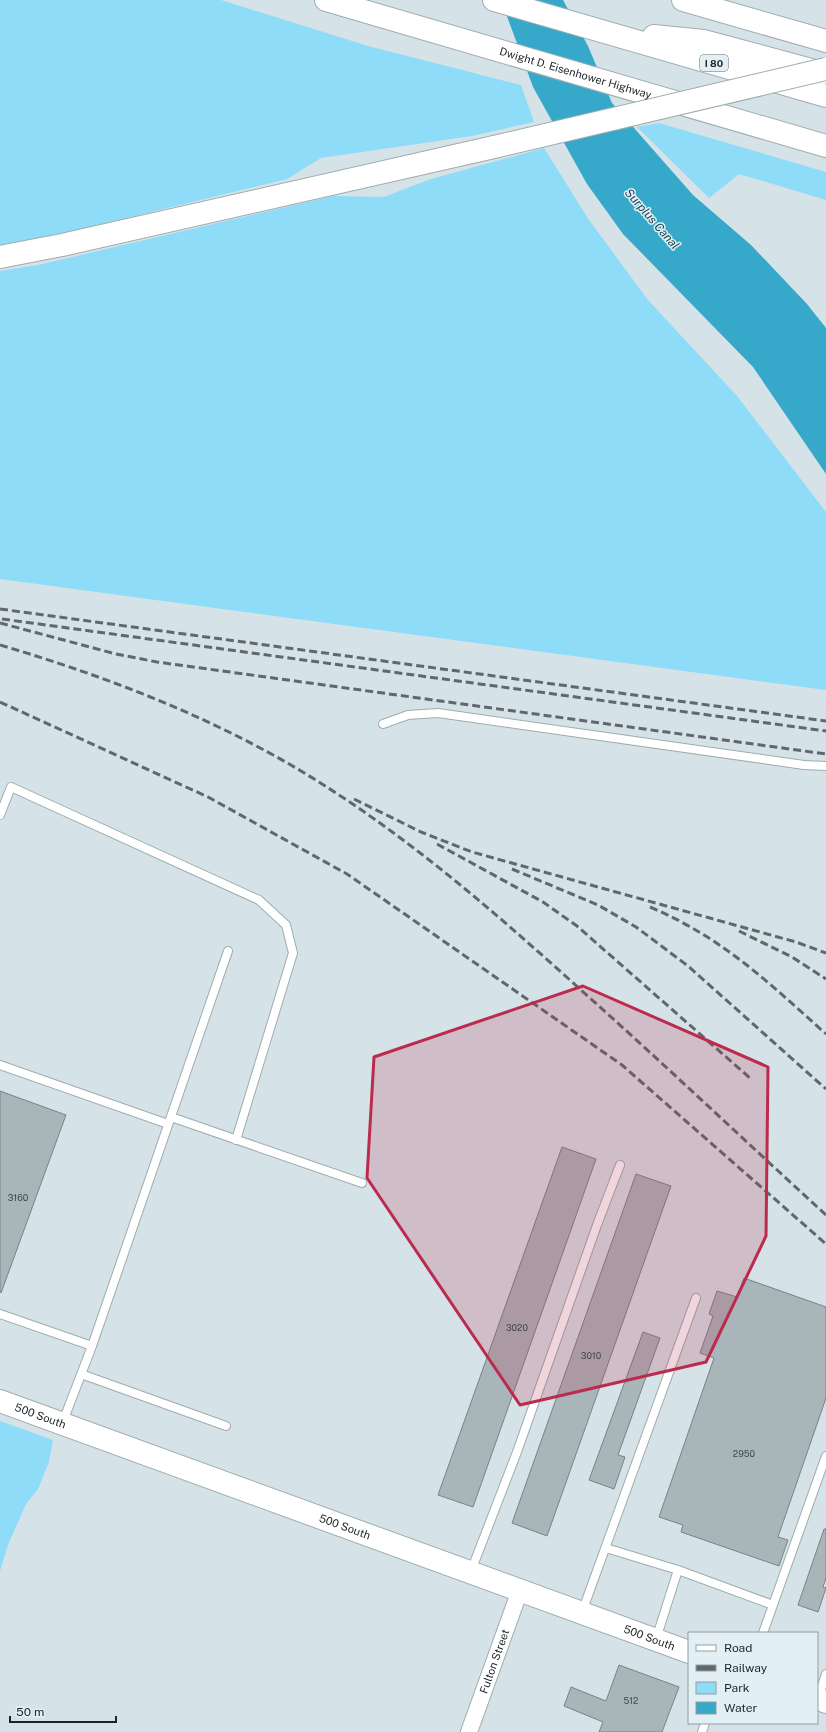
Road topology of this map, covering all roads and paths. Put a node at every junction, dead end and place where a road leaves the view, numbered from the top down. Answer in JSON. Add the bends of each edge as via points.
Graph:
{"nodes":[{"id":1,"x":326,"y":0,"type":"edge"},
{"id":2,"x":494,"y":0,"type":"edge"},
{"id":3,"x":683,"y":0,"type":"edge"},
{"id":4,"x":601,"y":31,"type":"junction"},
{"id":5,"x":826,"y":41,"type":"edge"},
{"id":6,"x":826,"y":69,"type":"edge"},
{"id":7,"x":826,"y":74,"type":"edge"},
{"id":8,"x":826,"y":96,"type":"edge"},
{"id":9,"x":826,"y":146,"type":"edge"},
{"id":10,"x":0,"y":256,"type":"edge"},
{"id":11,"x":383,"y":724,"type":"dead end"},
{"id":12,"x":826,"y":766,"type":"edge"},
{"id":13,"x":0,"y":815,"type":"edge"},
{"id":14,"x":228,"y":951,"type":"dead end"},
{"id":15,"x":0,"y":1065,"type":"edge"},
{"id":16,"x":169,"y":1121,"type":"junction"},
{"id":17,"x":236,"y":1140,"type":"junction"},
{"id":18,"x":620,"y":1165,"type":"dead end"},
{"id":19,"x":362,"y":1183,"type":"dead end"},
{"id":20,"x":696,"y":1298,"type":"dead end"},
{"id":21,"x":0,"y":1314,"type":"edge"},
{"id":22,"x":92,"y":1346,"type":"junction"},
{"id":23,"x":81,"y":1374,"type":"junction"},
{"id":24,"x":0,"y":1401,"type":"edge"},
{"id":25,"x":62,"y":1424,"type":"junction"},
{"id":26,"x":226,"y":1426,"type":"dead end"},
{"id":27,"x":826,"y":1456,"type":"edge"},
{"id":28,"x":606,"y":1548,"type":"junction"},
{"id":29,"x":678,"y":1570,"type":"junction"},
{"id":30,"x":471,"y":1572,"type":"junction"},
{"id":31,"x":520,"y":1590,"type":"junction"},
{"id":32,"x":773,"y":1605,"type":"junction"},
{"id":33,"x":582,"y":1612,"type":"junction"},
{"id":34,"x":763,"y":1632,"type":"edge"},
{"id":35,"x":656,"y":1640,"type":"junction"},
{"id":36,"x":688,"y":1652,"type":"edge"},
{"id":37,"x":826,"y":1674,"type":"edge"},
{"id":38,"x":818,"y":1695,"type":"edge"},
{"id":39,"x":469,"y":1732,"type":"edge"}],
"edges":[{"from":1,"to":9,"type":"main road","name":"Dwight D. Eisenhower Highway"},
{"from":2,"to":4,"type":"main road","number":"I 80"},
{"from":3,"to":5,"type":"main road"},
{"from":4,"to":7,"type":"main road","via":[[704,41]]},
{"from":4,"to":8,"type":"main road","number":"I 80"},
{"from":6,"to":10,"type":"main road","bridge":true,"via":[[62,245]]},
{"from":11,"to":12,"type":"lane","via":[[408,715],[438,713]]},
{"from":13,"to":17,"type":"lane","via":[[11,787],[259,900],[286,925],[293,953]]},
{"from":14,"to":16,"type":"lane"},
{"from":15,"to":16,"type":"lane"},
{"from":16,"to":17,"type":"lane"},
{"from":16,"to":22,"type":"lane"},
{"from":17,"to":19,"type":"lane"},
{"from":18,"to":30,"type":"lane"},
{"from":20,"to":28,"type":"lane"},
{"from":21,"to":22,"type":"lane"},
{"from":22,"to":23,"type":"lane"},
{"from":23,"to":25,"type":"lane"},
{"from":23,"to":26,"type":"lane"},
{"from":24,"to":25,"type":"main road","name":"500 South"},
{"from":25,"to":30,"type":"main road","name":"500 South"},
{"from":27,"to":32,"type":"lane"},
{"from":28,"to":29,"type":"lane"},
{"from":28,"to":33,"type":"lane"},
{"from":29,"to":32,"type":"lane"},
{"from":29,"to":35,"type":"lane"},
{"from":30,"to":31,"type":"main road","name":"500 South"},
{"from":31,"to":33,"type":"main road","name":"500 South"},
{"from":31,"to":39,"type":"street","name":"Fulton Street"},
{"from":32,"to":34,"type":"lane"},
{"from":33,"to":35,"type":"main road","name":"500 South"},
{"from":35,"to":36,"type":"main road","name":"500 South"},
{"from":37,"to":38,"type":"lane"}]}
